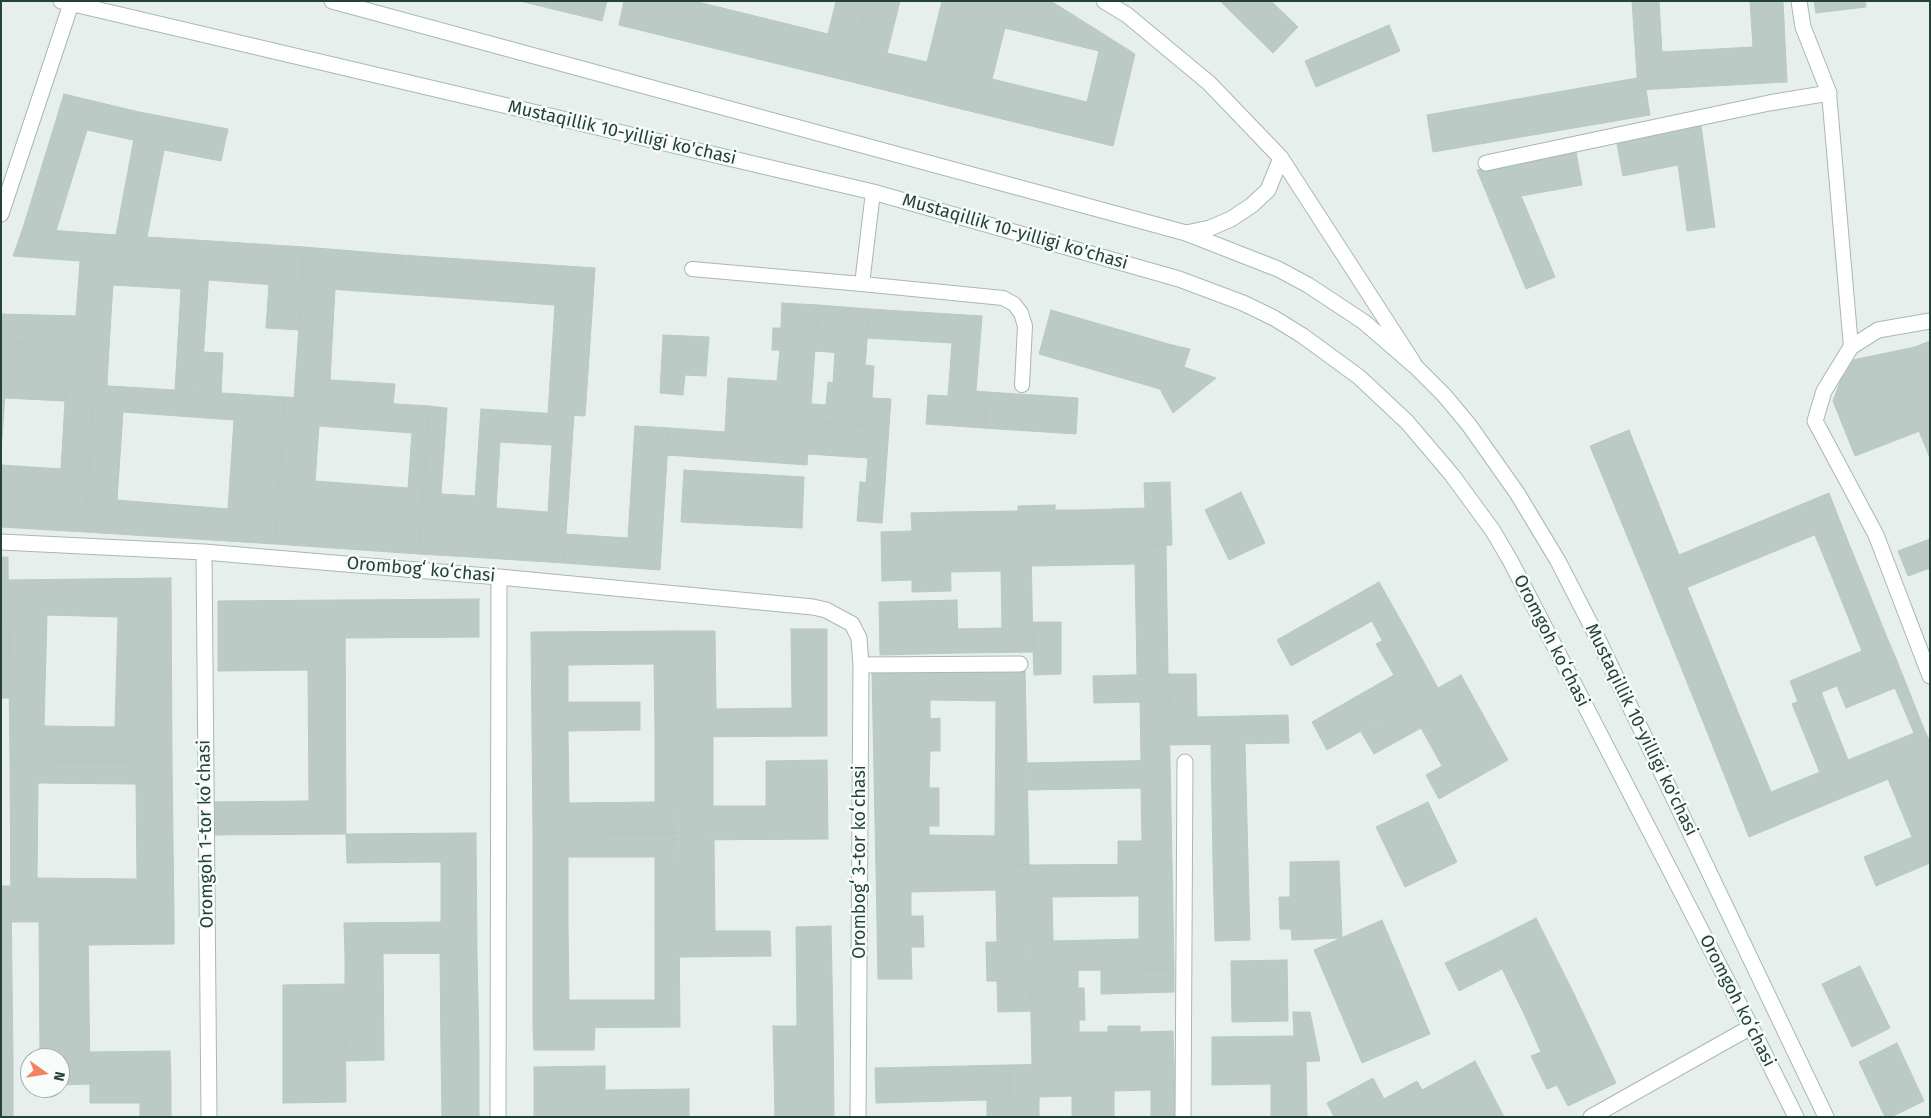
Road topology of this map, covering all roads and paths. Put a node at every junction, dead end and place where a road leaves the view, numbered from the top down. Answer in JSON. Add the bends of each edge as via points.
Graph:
{"nodes":[{"id":1,"x":332,"y":1,"type":"edge"},
{"id":2,"x":1104,"y":1,"type":"edge"},
{"id":3,"x":1799,"y":1,"type":"edge"},
{"id":4,"x":68,"y":2,"type":"edge"},
{"id":5,"x":1829,"y":92,"type":"junction"},
{"id":6,"x":1280,"y":158,"type":"junction"},
{"id":7,"x":1486,"y":163,"type":"dead end"},
{"id":8,"x":873,"y":192,"type":"junction"},
{"id":9,"x":1,"y":214,"type":"edge"},
{"id":10,"x":1186,"y":233,"type":"junction"},
{"id":11,"x":692,"y":269,"type":"dead end"},
{"id":12,"x":1180,"y":279,"type":"joint"},
{"id":13,"x":862,"y":284,"type":"junction"},
{"id":14,"x":1930,"y":321,"type":"edge"},
{"id":15,"x":1851,"y":347,"type":"junction"},
{"id":16,"x":1416,"y":367,"type":"junction"},
{"id":17,"x":1022,"y":385,"type":"dead end"},
{"id":18,"x":1,"y":542,"type":"edge"},
{"id":19,"x":204,"y":552,"type":"junction"},
{"id":20,"x":499,"y":577,"type":"junction"},
{"id":21,"x":839,"y":616,"type":"joint"},
{"id":22,"x":1020,"y":664,"type":"dead end"},
{"id":23,"x":861,"y":665,"type":"junction"},
{"id":24,"x":1930,"y":676,"type":"edge"},
{"id":25,"x":1185,"y":762,"type":"dead end"},
{"id":26,"x":1752,"y":1027,"type":"junction"},
{"id":27,"x":209,"y":1117,"type":"edge"},
{"id":28,"x":498,"y":1117,"type":"edge"},
{"id":29,"x":858,"y":1117,"type":"edge"},
{"id":30,"x":1183,"y":1117,"type":"edge"},
{"id":31,"x":1591,"y":1117,"type":"edge"},
{"id":32,"x":1796,"y":1117,"type":"edge"},
{"id":33,"x":1826,"y":1117,"type":"edge"}],
"edges":[{"from":1,"to":10,"type":"street","name":"Mustaqillik 10-yilligi ko'chasi"},
{"from":2,"to":6,"type":"street","via":[[1127,15],[1209,83]]},
{"from":3,"to":5,"type":"street","via":[[1803,27]]},
{"from":4,"to":8,"type":"street","name":"Mustaqillik 10-yilligi ko'chasi"},
{"from":4,"to":9,"type":"street"},
{"from":5,"to":7,"type":"street"},
{"from":5,"to":15,"type":"lane"},
{"from":6,"to":10,"type":"street","name":"Mustaqillik 10-yilligi ko'chasi","via":[[1268,190],[1252,205],[1231,220]]},
{"from":6,"to":16,"type":"street","name":"Mustaqillik 10-yilligi ko'chasi"},
{"from":8,"to":12,"type":"street","name":"Mustaqillik 10-yilligi ko'chasi"},
{"from":8,"to":13,"type":"lane"},
{"from":10,"to":16,"type":"street","name":"Mustaqillik 10-yilligi ko'chasi","via":[[1248,256],[1308,285],[1364,322]]},
{"from":11,"to":13,"type":"lane"},
{"from":12,"to":26,"type":"street","name":"Oromgoh koʻchasi","via":[[1235,299],[1274,318],[1324,351],[1359,377],[1407,422],[1452,475],[1510,560]]},
{"from":13,"to":17,"type":"lane","via":[[1003,298],[1014,304],[1025,326]]},
{"from":14,"to":15,"type":"street","via":[[1878,330]]},
{"from":15,"to":24,"type":"street","via":[[1824,391],[1814,421],[1876,535]]},
{"from":16,"to":33,"type":"street","name":"Mustaqillik 10-yilligi ko'chasi","via":[[1444,395],[1494,458],[1558,561],[1599,640]]},
{"from":18,"to":19,"type":"street","name":"Orombogʻ koʻchasi"},
{"from":19,"to":20,"type":"street","name":"Orombogʻ koʻchasi"},
{"from":19,"to":27,"type":"street","name":"Oromgoh 1-tor koʻchasi"},
{"from":20,"to":21,"type":"street","name":"Orombogʻ koʻchasi","via":[[813,607]]},
{"from":20,"to":28,"type":"street"},
{"from":21,"to":23,"type":"street","name":"Orombogʻ 3-tor koʻchasi","via":[[852,624],[859,638]]},
{"from":22,"to":23,"type":"street"},
{"from":23,"to":29,"type":"street","name":"Orombogʻ 3-tor koʻchasi"},
{"from":25,"to":30,"type":"street"},
{"from":26,"to":31,"type":"street"},
{"from":26,"to":32,"type":"street","name":"Oromgoh koʻchasi"}]}
